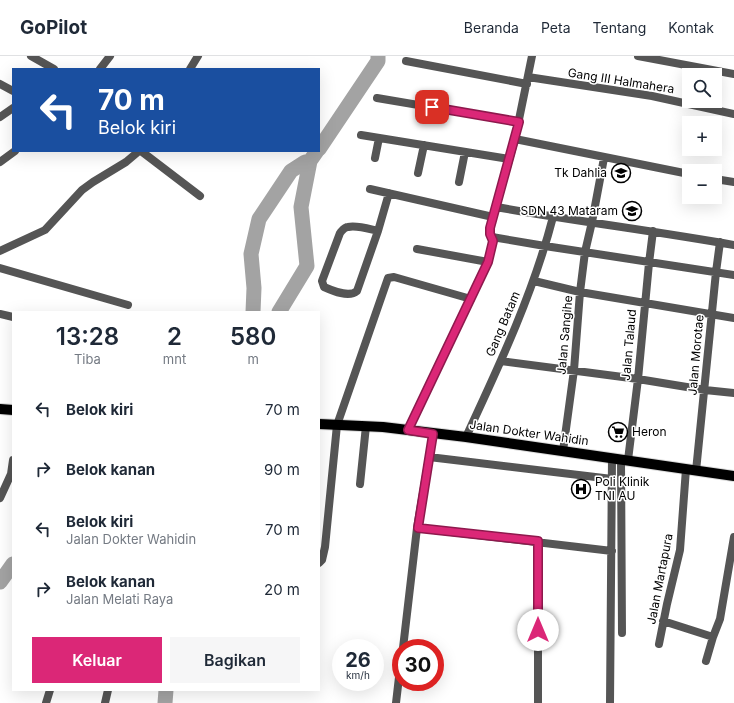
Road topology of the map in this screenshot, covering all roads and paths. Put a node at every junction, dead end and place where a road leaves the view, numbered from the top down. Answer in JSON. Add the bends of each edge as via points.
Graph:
{"nodes":[{"id":1,"x":31,"y":56,"type":"edge"},
{"id":2,"x":198,"y":56,"type":"edge"},
{"id":3,"x":532,"y":56,"type":"edge"},
{"id":4,"x":638,"y":56,"type":"edge"},
{"id":5,"x":107,"y":57,"type":"edge"},
{"id":6,"x":406,"y":61,"type":"dead end"},
{"id":7,"x":52,"y":68,"type":"edge"},
{"id":8,"x":101,"y":68,"type":"edge"},
{"id":9,"x":191,"y":68,"type":"edge"},
{"id":10,"x":734,"y":74,"type":"edge"},
{"id":11,"x":527,"y":80,"type":"junction"},
{"id":12,"x":0,"y":84,"type":"edge"},
{"id":13,"x":12,"y":90,"type":"edge"},
{"id":14,"x":377,"y":98,"type":"dead end"},
{"id":15,"x":12,"y":109,"type":"edge"},
{"id":16,"x":734,"y":114,"type":"edge"},
{"id":17,"x":0,"y":117,"type":"edge"},
{"id":18,"x":519,"y":122,"type":"junction"},
{"id":19,"x":361,"y":135,"type":"dead end"},
{"id":20,"x":379,"y":138,"type":"junction"},
{"id":21,"x":515,"y":139,"type":"junction"},
{"id":22,"x":424,"y":145,"type":"junction"},
{"id":23,"x":14,"y":152,"type":"edge"},
{"id":24,"x":139,"y":152,"type":"edge"},
{"id":25,"x":141,"y":152,"type":"edge"},
{"id":26,"x":466,"y":152,"type":"junction"},
{"id":27,"x":375,"y":158,"type":"dead end"},
{"id":28,"x":604,"y":158,"type":"junction"},
{"id":29,"x":509,"y":159,"type":"junction"},
{"id":30,"x":0,"y":162,"type":"edge"},
{"id":31,"x":418,"y":173,"type":"dead end"},
{"id":32,"x":682,"y":173,"type":"edge"},
{"id":33,"x":722,"y":180,"type":"edge"},
{"id":34,"x":459,"y":182,"type":"dead end"},
{"id":35,"x":734,"y":182,"type":"edge"},
{"id":36,"x":370,"y":188,"type":"dead end"},
{"id":37,"x":389,"y":193,"type":"junction"},
{"id":38,"x":200,"y":196,"type":"dead end"},
{"id":39,"x":496,"y":208,"type":"junction"},
{"id":40,"x":493,"y":217,"type":"junction"},
{"id":41,"x":553,"y":218,"type":"junction"},
{"id":42,"x":592,"y":222,"type":"junction"},
{"id":43,"x":378,"y":231,"type":"junction"},
{"id":44,"x":653,"y":232,"type":"junction"},
{"id":45,"x":492,"y":237,"type":"junction"},
{"id":46,"x":720,"y":242,"type":"junction"},
{"id":47,"x":734,"y":245,"type":"edge"},
{"id":48,"x":545,"y":246,"type":"junction"},
{"id":49,"x":418,"y":249,"type":"dead end"},
{"id":50,"x":0,"y":251,"type":"edge"},
{"id":51,"x":585,"y":252,"type":"junction"},
{"id":52,"x":488,"y":262,"type":"junction"},
{"id":53,"x":649,"y":263,"type":"junction"},
{"id":54,"x":0,"y":268,"type":"edge"},
{"id":55,"x":716,"y":272,"type":"junction"},
{"id":56,"x":734,"y":275,"type":"edge"},
{"id":57,"x":534,"y":281,"type":"junction"},
{"id":58,"x":580,"y":292,"type":"junction"},
{"id":59,"x":471,"y":299,"type":"junction"},
{"id":60,"x":644,"y":302,"type":"junction"},
{"id":61,"x":128,"y":305,"type":"dead end"},
{"id":62,"x":0,"y":314,"type":"edge"},
{"id":63,"x":712,"y":314,"type":"junction"},
{"id":64,"x":12,"y":317,"type":"edge"},
{"id":65,"x":734,"y":318,"type":"edge"},
{"id":66,"x":500,"y":361,"type":"junction"},
{"id":67,"x":574,"y":370,"type":"junction"},
{"id":68,"x":638,"y":379,"type":"junction"},
{"id":69,"x":705,"y":390,"type":"junction"},
{"id":70,"x":734,"y":392,"type":"edge"},
{"id":71,"x":0,"y":409,"type":"edge"},
{"id":72,"x":12,"y":410,"type":"edge"},
{"id":73,"x":320,"y":424,"type":"edge"},
{"id":74,"x":337,"y":425,"type":"junction"},
{"id":75,"x":366,"y":426,"type":"junction"},
{"id":76,"x":408,"y":430,"type":"junction"},
{"id":77,"x":433,"y":434,"type":"junction"},
{"id":78,"x":466,"y":437,"type":"junction"},
{"id":79,"x":563,"y":451,"type":"junction"},
{"id":80,"x":429,"y":458,"type":"junction"},
{"id":81,"x":621,"y":459,"type":"junction"},
{"id":82,"x":12,"y":467,"type":"edge"},
{"id":83,"x":686,"y":469,"type":"junction"},
{"id":84,"x":696,"y":471,"type":"junction"},
{"id":85,"x":734,"y":476,"type":"edge"},
{"id":86,"x":612,"y":479,"type":"junction"},
{"id":87,"x":360,"y":484,"type":"dead end"},
{"id":88,"x":0,"y":498,"type":"edge"},
{"id":89,"x":418,"y":528,"type":"junction"},
{"id":90,"x":734,"y":537,"type":"edge"},
{"id":91,"x":538,"y":541,"type":"junction"},
{"id":92,"x":612,"y":551,"type":"junction"},
{"id":93,"x":320,"y":562,"type":"edge"},
{"id":94,"x":663,"y":621,"type":"junction"},
{"id":95,"x":622,"y":633,"type":"dead end"},
{"id":96,"x":713,"y":637,"type":"junction"},
{"id":97,"x":403,"y":639,"type":"edge"},
{"id":98,"x":659,"y":644,"type":"dead end"},
{"id":99,"x":706,"y":661,"type":"dead end"},
{"id":100,"x":50,"y":691,"type":"edge"},
{"id":101,"x":108,"y":691,"type":"edge"},
{"id":102,"x":397,"y":691,"type":"edge"},
{"id":103,"x":46,"y":703,"type":"edge"},
{"id":104,"x":105,"y":703,"type":"edge"},
{"id":105,"x":396,"y":703,"type":"edge"},
{"id":106,"x":538,"y":703,"type":"edge"},
{"id":107,"x":610,"y":703,"type":"edge"}],
"edges":[{"from":1,"to":7,"type":"street"},
{"from":2,"to":9,"type":"street"},
{"from":3,"to":11,"type":"street"},
{"from":4,"to":10,"type":"street"},
{"from":5,"to":8,"type":"street"},
{"from":6,"to":11,"type":"street","name":"Gang III Halmahera"},
{"from":11,"to":16,"type":"street","name":"Gang III Halmahera","via":[[652,96]]},
{"from":11,"to":18,"type":"street"},
{"from":12,"to":13,"type":"street"},
{"from":14,"to":18,"type":"street"},
{"from":15,"to":17,"type":"street"},
{"from":18,"to":21,"type":"street"},
{"from":19,"to":20,"type":"street"},
{"from":20,"to":22,"type":"street"},
{"from":20,"to":27,"type":"street"},
{"from":21,"to":28,"type":"street"},
{"from":21,"to":29,"type":"street"},
{"from":22,"to":26,"type":"street"},
{"from":22,"to":31,"type":"street"},
{"from":23,"to":30,"type":"street"},
{"from":24,"to":50,"type":"street","via":[[82,190],[45,230]]},
{"from":25,"to":38,"type":"street"},
{"from":26,"to":29,"type":"street"},
{"from":26,"to":34,"type":"street"},
{"from":28,"to":32,"type":"street"},
{"from":28,"to":42,"type":"street","name":"Jalan Sangihe"},
{"from":29,"to":39,"type":"street"},
{"from":33,"to":35,"type":"street"},
{"from":36,"to":37,"type":"street"},
{"from":37,"to":40,"type":"street"},
{"from":37,"to":43,"type":"street"},
{"from":39,"to":40,"type":"street"},
{"from":39,"to":41,"type":"street"},
{"from":40,"to":45,"type":"street","via":[[490,231]]},
{"from":41,"to":42,"type":"street"},
{"from":41,"to":48,"type":"street","name":"Gang Batam"},
{"from":42,"to":44,"type":"street"},
{"from":42,"to":51,"type":"street","name":"Jalan Sangihe"},
{"from":43,"to":43,"type":"street","via":[[357,291],[350,294],[324,288],[322,281],[343,229],[355,227]]},
{"from":44,"to":46,"type":"street"},
{"from":44,"to":53,"type":"street","name":"Jalan Talaud"},
{"from":45,"to":48,"type":"street"},
{"from":45,"to":52,"type":"street","via":[[493,244]]},
{"from":46,"to":47,"type":"street"},
{"from":46,"to":55,"type":"street","name":"Jalan Morotae"},
{"from":48,"to":51,"type":"street"},
{"from":48,"to":57,"type":"street","name":"Gang Batam"},
{"from":49,"to":52,"type":"street"},
{"from":51,"to":53,"type":"street"},
{"from":51,"to":58,"type":"street","name":"Jalan Sangihe"},
{"from":52,"to":59,"type":"street"},
{"from":53,"to":55,"type":"street"},
{"from":53,"to":60,"type":"street","name":"Jalan Talaud"},
{"from":54,"to":61,"type":"street"},
{"from":55,"to":56,"type":"street"},
{"from":55,"to":63,"type":"street","name":"Jalan Morotae"},
{"from":57,"to":58,"type":"street"},
{"from":57,"to":66,"type":"street","name":"Gang Batam"},
{"from":58,"to":60,"type":"street"},
{"from":58,"to":67,"type":"street","name":"Jalan Sangihe"},
{"from":59,"to":74,"type":"street","via":[[394,277],[388,278]]},
{"from":59,"to":76,"type":"street"},
{"from":60,"to":63,"type":"street"},
{"from":60,"to":68,"type":"street","name":"Jalan Talaud"},
{"from":62,"to":64,"type":"street"},
{"from":63,"to":65,"type":"street"},
{"from":63,"to":69,"type":"street","name":"Jalan Morotae"},
{"from":66,"to":67,"type":"street"},
{"from":66,"to":78,"type":"street","name":"Gang Batam"},
{"from":67,"to":68,"type":"street"},
{"from":67,"to":79,"type":"street","name":"Jalan Sangihe"},
{"from":68,"to":69,"type":"street"},
{"from":68,"to":81,"type":"street","name":"Jalan Talaud"},
{"from":69,"to":70,"type":"street"},
{"from":69,"to":84,"type":"street","name":"Jalan Morotae"},
{"from":71,"to":72,"type":"main road"},
{"from":73,"to":74,"type":"main road","name":"Jalan Dokter Wahidin"},
{"from":74,"to":75,"type":"main road","name":"Jalan Dokter Wahidin"},
{"from":74,"to":93,"type":"street","via":[[325,547]]},
{"from":75,"to":76,"type":"main road","name":"Jalan Dokter Wahidin"},
{"from":75,"to":87,"type":"street"},
{"from":76,"to":77,"type":"main road","name":"Jalan Dokter Wahidin"},
{"from":77,"to":78,"type":"main road","name":"Jalan Dokter Wahidin"},
{"from":77,"to":80,"type":"street"},
{"from":78,"to":79,"type":"main road","name":"Jalan Dokter Wahidin"},
{"from":79,"to":81,"type":"main road","name":"Jalan Dokter Wahidin"},
{"from":80,"to":86,"type":"street"},
{"from":80,"to":89,"type":"street"},
{"from":81,"to":83,"type":"main road","name":"Jalan Dokter Wahidin"},
{"from":81,"to":86,"type":"street"},
{"from":81,"to":95,"type":"street"},
{"from":82,"to":88,"type":"street"},
{"from":83,"to":84,"type":"main road","name":"Jalan Dokter Wahidin"},
{"from":83,"to":94,"type":"street","name":"Jalan Martapura","via":[[680,550]]},
{"from":84,"to":85,"type":"main road","name":"Jalan Dokter Wahidin"},
{"from":86,"to":92,"type":"street"},
{"from":89,"to":91,"type":"street"},
{"from":89,"to":97,"type":"street"},
{"from":90,"to":96,"type":"street","via":[[720,619]]},
{"from":91,"to":92,"type":"street"},
{"from":91,"to":106,"type":"street"},
{"from":92,"to":107,"type":"street"},
{"from":94,"to":96,"type":"street"},
{"from":94,"to":98,"type":"street","name":"Jalan Martapura"},
{"from":96,"to":99,"type":"street"},
{"from":100,"to":103,"type":"street"},
{"from":101,"to":104,"type":"street"},
{"from":102,"to":105,"type":"street"}]}
